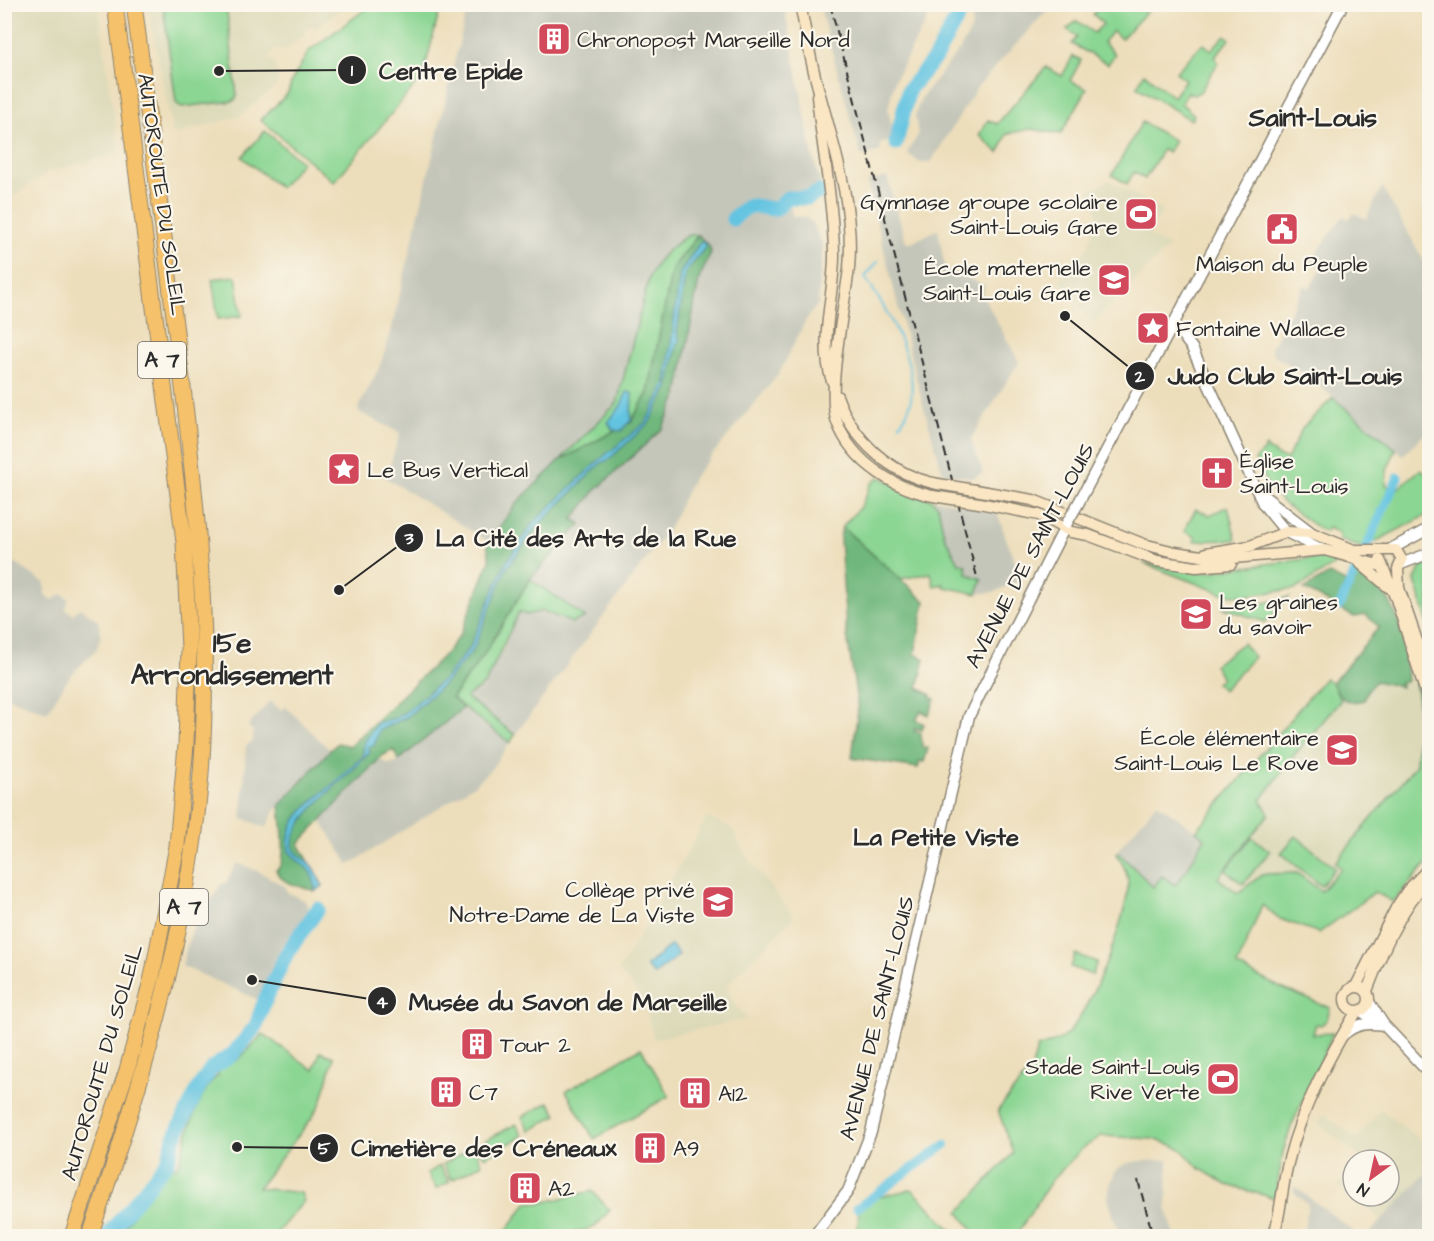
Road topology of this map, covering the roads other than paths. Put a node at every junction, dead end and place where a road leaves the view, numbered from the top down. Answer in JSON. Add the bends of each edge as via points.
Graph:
{"nodes":[{"id":1,"x":115,"y":4,"type":"edge"},
{"id":2,"x":134,"y":4,"type":"edge"},
{"id":3,"x":800,"y":4,"type":"edge"},
{"id":4,"x":1343,"y":4,"type":"edge"},
{"id":5,"x":816,"y":77,"type":"junction"},
{"id":6,"x":1174,"y":324,"type":"junction"},
{"id":7,"x":834,"y":389,"type":"junction"},
{"id":8,"x":1254,"y":488,"type":"junction"},
{"id":9,"x":1066,"y":526,"type":"junction"},
{"id":10,"x":1430,"y":528,"type":"edge"},
{"id":11,"x":1286,"y":532,"type":"junction"},
{"id":12,"x":1312,"y":533,"type":"junction"},
{"id":13,"x":1325,"y":550,"type":"junction"},
{"id":14,"x":1388,"y":550,"type":"junction"},
{"id":15,"x":1430,"y":553,"type":"edge"},
{"id":16,"x":1191,"y":555,"type":"junction"},
{"id":17,"x":1264,"y":557,"type":"junction"},
{"id":18,"x":1356,"y":561,"type":"junction"},
{"id":19,"x":1400,"y":566,"type":"junction"},
{"id":20,"x":1382,"y":567,"type":"junction"},
{"id":21,"x":1396,"y":599,"type":"junction"},
{"id":22,"x":1430,"y":679,"type":"edge"},
{"id":23,"x":1430,"y":706,"type":"edge"},
{"id":24,"x":1430,"y":867,"type":"edge"},
{"id":25,"x":1430,"y":879,"type":"edge"},
{"id":26,"x":1362,"y":1000,"type":"junction"},
{"id":27,"x":1345,"y":1001,"type":"junction"},
{"id":28,"x":1384,"y":1026,"type":"junction"},
{"id":29,"x":1340,"y":1038,"type":"junction"},
{"id":30,"x":1430,"y":1074,"type":"edge"},
{"id":31,"x":1278,"y":1221,"type":"junction"},
{"id":32,"x":72,"y":1236,"type":"edge"},
{"id":33,"x":90,"y":1236,"type":"edge"},
{"id":34,"x":814,"y":1236,"type":"edge"},
{"id":35,"x":1274,"y":1236,"type":"edge"},
{"id":36,"x":1280,"y":1236,"type":"edge"}],
"edges":[{"from":1,"to":32,"type":"highway","name":"AUTOROUTE DU SOLEIL","number":"A 7","via":[[184,542],[189,648],[186,745],[170,886],[142,1017]]},
{"from":2,"to":33,"type":"highway","name":"AUTOROUTE DU SOLEIL","number":"A 7","via":[[200,528],[205,623],[203,725],[200,783],[180,929],[150,1052]]},
{"from":3,"to":5,"type":"main road"},
{"from":4,"to":6,"type":"street","name":"AVENUE DE SAINT-LOUIS"},
{"from":5,"to":7,"type":"main road","via":[[832,204],[834,254],[827,355]]},
{"from":5,"to":7,"type":"main road","via":[[842,179],[850,250]]},
{"from":6,"to":8,"type":"street","via":[[1192,348]]},
{"from":6,"to":9,"type":"street","name":"AVENUE DE SAINT-LOUIS","bridge":true},
{"from":7,"to":9,"type":"main road","bridge":true,"via":[[837,422],[859,456],[890,480],[924,495],[1030,512]]},
{"from":7,"to":16,"type":"main road","bridge":true,"via":[[851,426],[874,453],[905,473],[938,484],[1033,500],[1143,544]]},
{"from":8,"to":11,"type":"street"},
{"from":8,"to":12,"type":"street"},
{"from":9,"to":17,"type":"main road","via":[[1128,552],[1182,566],[1212,566]]},
{"from":9,"to":34,"type":"street","name":"AVENUE DE SAINT-LOUIS","via":[[969,716],[882,1091],[859,1165],[842,1201]]},
{"from":10,"to":14,"type":"street"},
{"from":11,"to":12,"type":"main road"},
{"from":11,"to":13,"type":"street"},
{"from":11,"to":16,"type":"main road","via":[[1250,546]]},
{"from":12,"to":14,"type":"main road","via":[[1341,547],[1367,552]]},
{"from":13,"to":17,"type":"main road"},
{"from":13,"to":18,"type":"main road"},
{"from":14,"to":19,"type":"main road","via":[[1401,556]]},
{"from":14,"to":20,"type":"main road","via":[[1380,558]]},
{"from":15,"to":19,"type":"street"},
{"from":16,"to":17,"type":"main road","via":[[1222,559]]},
{"from":18,"to":20,"type":"main road"},
{"from":18,"to":21,"type":"main road","via":[[1386,584]]},
{"from":19,"to":20,"type":"main road","via":[[1391,571]]},
{"from":19,"to":22,"type":"main road","via":[[1399,588]]},
{"from":20,"to":21,"type":"main road"},
{"from":21,"to":23,"type":"main road"},
{"from":24,"to":26,"type":"main road","via":[[1396,908]]},
{"from":25,"to":26,"type":"main road","via":[[1404,911]]},
{"from":26,"to":27,"type":"main road","via":[[1349,1008]]},
{"from":26,"to":27,"type":"main road","via":[[1346,993]]},
{"from":26,"to":28,"type":"street"},
{"from":26,"to":29,"type":"main road"},
{"from":27,"to":29,"type":"main road"},
{"from":28,"to":29,"type":"street","via":[[1361,1024]]},
{"from":28,"to":30,"type":"street"},
{"from":29,"to":31,"type":"main road","via":[[1300,1122],[1288,1159]]},
{"from":31,"to":35,"type":"main road"},
{"from":31,"to":36,"type":"main road"}]}
